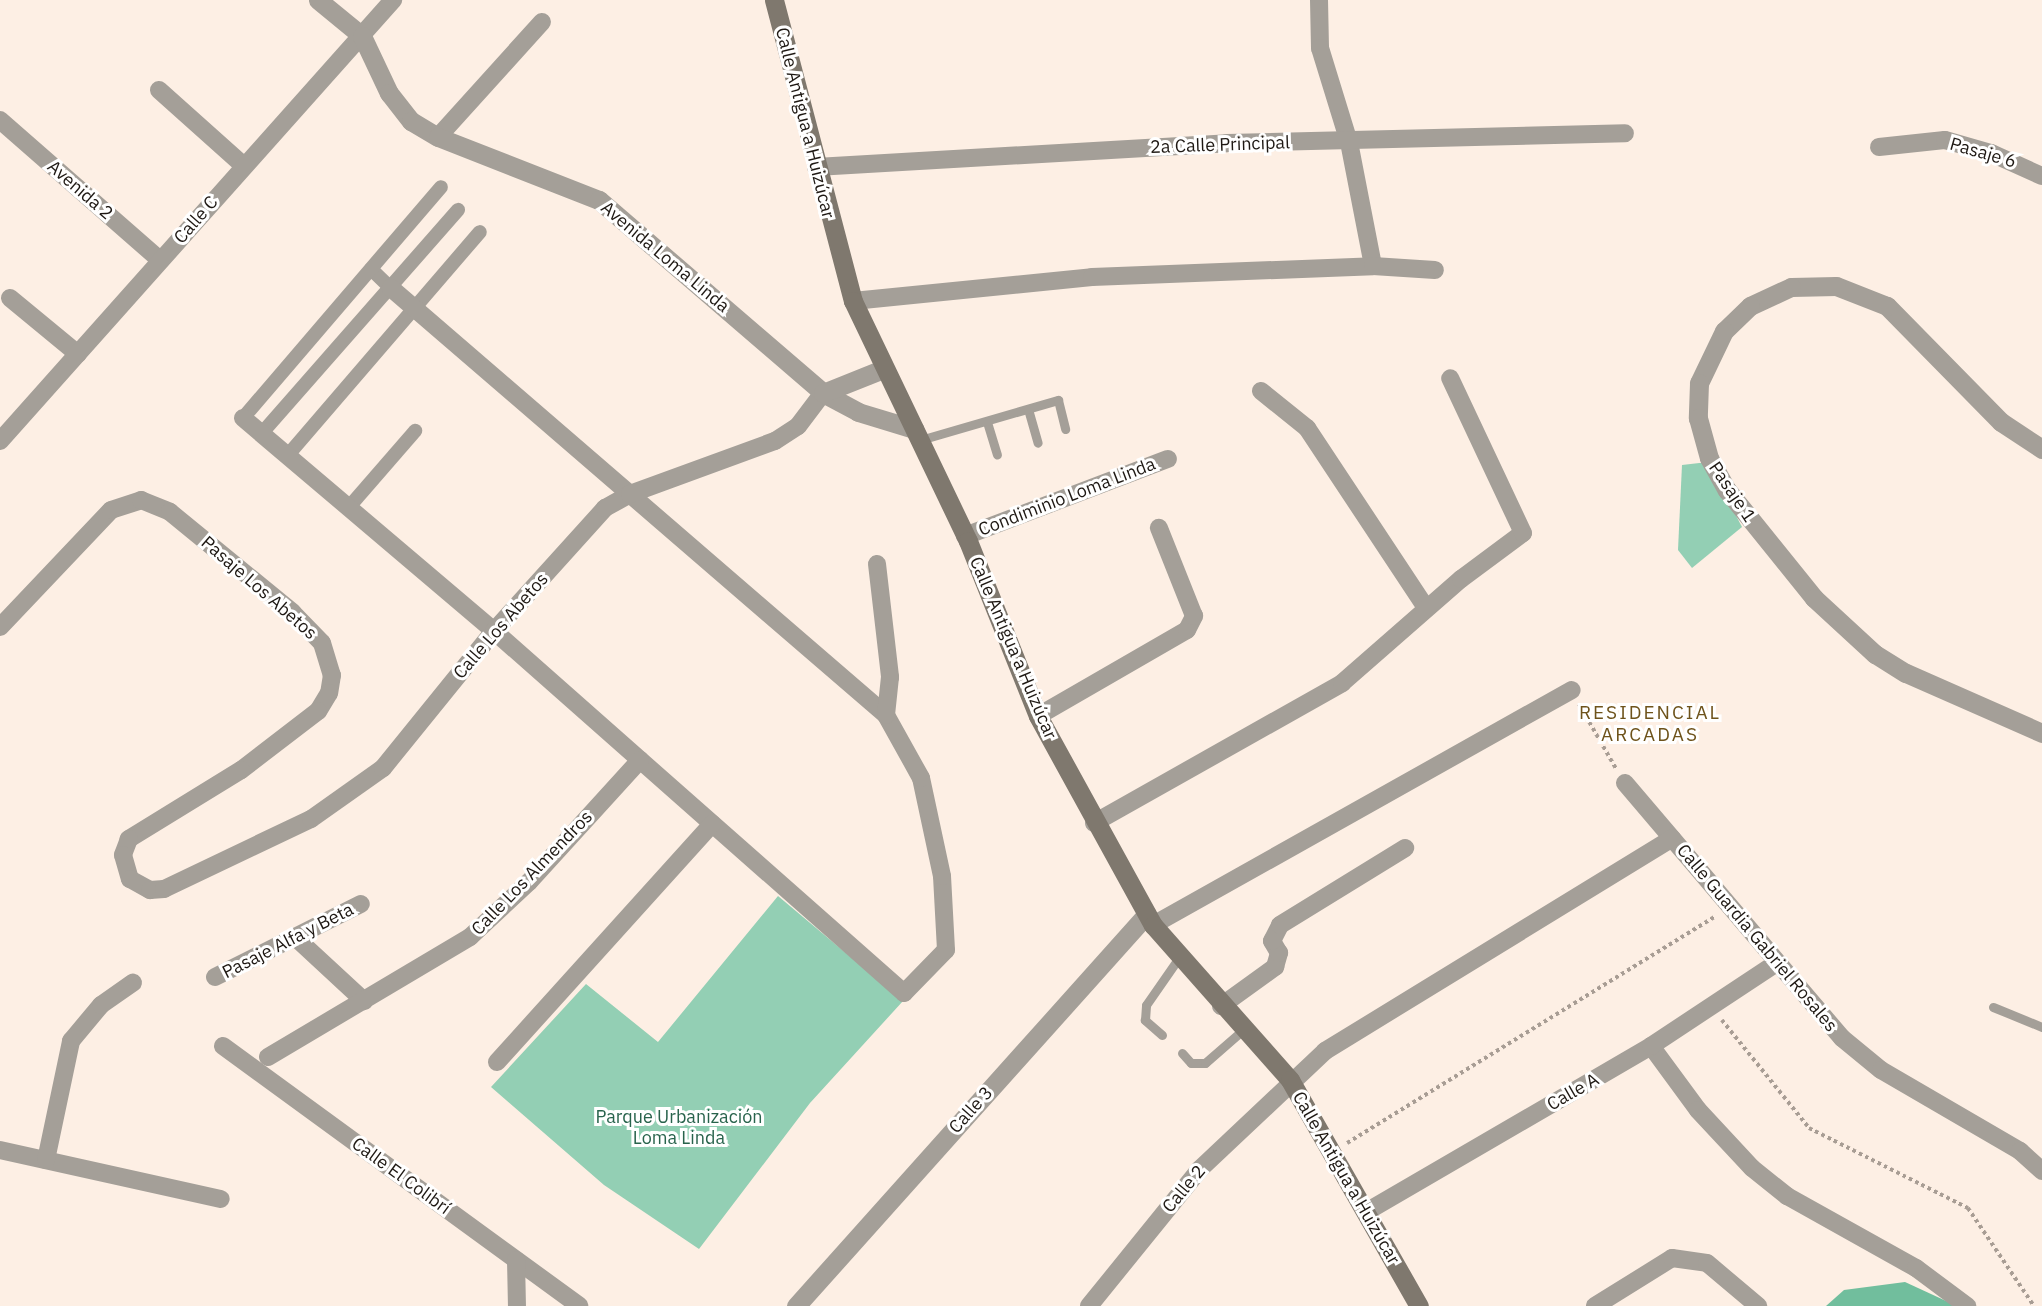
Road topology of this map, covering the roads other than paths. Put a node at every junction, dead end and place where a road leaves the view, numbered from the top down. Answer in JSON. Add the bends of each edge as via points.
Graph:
{"nodes":[{"id":1,"x":318,"y":0,"type":"edge"},
{"id":2,"x":393,"y":0,"type":"edge"},
{"id":3,"x":774,"y":0,"type":"edge"},
{"id":4,"x":1319,"y":0,"type":"edge"},
{"id":5,"x":542,"y":23,"type":"dead end"},
{"id":6,"x":362,"y":36,"type":"junction"},
{"id":7,"x":159,"y":90,"type":"dead end"},
{"id":8,"x":0,"y":120,"type":"edge"},
{"id":9,"x":1625,"y":133,"type":"dead end"},
{"id":10,"x":438,"y":137,"type":"junction"},
{"id":11,"x":1349,"y":142,"type":"junction"},
{"id":12,"x":1879,"y":147,"type":"dead end"},
{"id":13,"x":244,"y":166,"type":"junction"},
{"id":14,"x":816,"y":167,"type":"junction"},
{"id":15,"x":2042,"y":176,"type":"edge"},
{"id":16,"x":441,"y":187,"type":"dead end"},
{"id":17,"x":458,"y":210,"type":"dead end"},
{"id":18,"x":480,"y":232,"type":"dead end"},
{"id":19,"x":160,"y":260,"type":"junction"},
{"id":20,"x":1373,"y":266,"type":"junction"},
{"id":21,"x":371,"y":269,"type":"junction"},
{"id":22,"x":1435,"y":270,"type":"dead end"},
{"id":23,"x":391,"y":288,"type":"junction"},
{"id":24,"x":10,"y":298,"type":"dead end"},
{"id":25,"x":853,"y":300,"type":"junction"},
{"id":26,"x":417,"y":306,"type":"junction"},
{"id":27,"x":78,"y":354,"type":"junction"},
{"id":28,"x":883,"y":369,"type":"junction"},
{"id":29,"x":1450,"y":377,"type":"dead end"},
{"id":30,"x":1261,"y":391,"type":"dead end"},
{"id":31,"x":822,"y":393,"type":"junction"},
{"id":32,"x":1028,"y":409,"type":"junction"},
{"id":33,"x":243,"y":418,"type":"joint"},
{"id":34,"x":986,"y":422,"type":"junction"},
{"id":35,"x":1065,"y":429,"type":"dead end"},
{"id":36,"x":415,"y":430,"type":"dead end"},
{"id":37,"x":3,"y":433,"type":"edge"},
{"id":38,"x":262,"y":433,"type":"junction"},
{"id":39,"x":917,"y":435,"type":"junction"},
{"id":40,"x":1038,"y":443,"type":"dead end"},
{"id":41,"x":2042,"y":449,"type":"edge"},
{"id":42,"x":288,"y":455,"type":"junction"},
{"id":43,"x":997,"y":455,"type":"dead end"},
{"id":44,"x":1168,"y":459,"type":"dead end"},
{"id":45,"x":630,"y":494,"type":"junction"},
{"id":46,"x":349,"y":507,"type":"junction"},
{"id":47,"x":1159,"y":528,"type":"dead end"},
{"id":48,"x":965,"y":536,"type":"junction"},
{"id":49,"x":877,"y":564,"type":"dead end"},
{"id":50,"x":1426,"y":608,"type":"junction"},
{"id":51,"x":0,"y":627,"type":"edge"},
{"id":52,"x":494,"y":631,"type":"junction"},
{"id":53,"x":1571,"y":690,"type":"road end"},
{"id":54,"x":887,"y":715,"type":"junction"},
{"id":55,"x":1038,"y":716,"type":"junction"},
{"id":56,"x":2042,"y":733,"type":"edge"},
{"id":57,"x":639,"y":760,"type":"junction"},
{"id":58,"x":1625,"y":783,"type":"road end"},
{"id":59,"x":1094,"y":823,"type":"junction"},
{"id":60,"x":712,"y":824,"type":"junction"},
{"id":61,"x":1672,"y":838,"type":"junction"},
{"id":62,"x":1405,"y":848,"type":"dead end"},
{"id":63,"x":130,"y":879,"type":"joint"},
{"id":64,"x":361,"y":904,"type":"dead end"},
{"id":65,"x":1150,"y":920,"type":"junction"},
{"id":66,"x":296,"y":938,"type":"junction"},
{"id":67,"x":1180,"y":957,"type":"junction"},
{"id":68,"x":1775,"y":964,"type":"junction"},
{"id":69,"x":215,"y":977,"type":"dead end"},
{"id":70,"x":133,"y":983,"type":"dead end"},
{"id":71,"x":365,"y":1001,"type":"junction"},
{"id":72,"x":1221,"y":1006,"type":"junction"},
{"id":73,"x":1993,"y":1007,"type":"dead end"},
{"id":74,"x":2042,"y":1027,"type":"edge"},
{"id":75,"x":1243,"y":1030,"type":"junction"},
{"id":76,"x":1162,"y":1035,"type":"dead end"},
{"id":77,"x":223,"y":1046,"type":"dead end"},
{"id":78,"x":1651,"y":1046,"type":"junction"},
{"id":79,"x":1182,"y":1053,"type":"dead end"},
{"id":80,"x":268,"y":1057,"type":"dead end"},
{"id":81,"x":496,"y":1062,"type":"dead end"},
{"id":82,"x":1290,"y":1080,"type":"junction"},
{"id":83,"x":0,"y":1150,"type":"edge"},
{"id":84,"x":46,"y":1160,"type":"junction"},
{"id":85,"x":2042,"y":1171,"type":"edge"},
{"id":86,"x":221,"y":1199,"type":"dead end"},
{"id":87,"x":1366,"y":1212,"type":"junction"},
{"id":88,"x":516,"y":1260,"type":"junction"},
{"id":89,"x":517,"y":1306,"type":"edge"},
{"id":90,"x":579,"y":1306,"type":"edge"},
{"id":91,"x":796,"y":1306,"type":"edge"},
{"id":92,"x":1089,"y":1306,"type":"edge"},
{"id":93,"x":1419,"y":1306,"type":"edge"},
{"id":94,"x":1595,"y":1306,"type":"edge"},
{"id":95,"x":1758,"y":1306,"type":"edge"},
{"id":96,"x":1968,"y":1306,"type":"edge"}],
"edges":[{"from":1,"to":6,"type":"street"},
{"from":2,"to":6,"type":"street","name":"Calle C"},
{"from":3,"to":14,"type":"main road","name":"Calle Antigua a Huizúcar"},
{"from":4,"to":11,"type":"street","via":[[1320,48]]},
{"from":5,"to":10,"type":"street"},
{"from":6,"to":10,"type":"street","name":"Avenida Loma Linda","via":[[397,106],[411,121]]},
{"from":6,"to":13,"type":"street","name":"Calle C"},
{"from":7,"to":13,"type":"street"},
{"from":8,"to":19,"type":"street","name":"Avenida 2"},
{"from":9,"to":11,"type":"street","name":"2a Calle Principal"},
{"from":10,"to":31,"type":"street","name":"Avenida Loma Linda","via":[[588,194],[610,207]]},
{"from":11,"to":14,"type":"street","name":"2a Calle Principal","via":[[1101,149]]},
{"from":11,"to":20,"type":"street"},
{"from":12,"to":15,"type":"street","name":"Pasaje 6","via":[[1945,140],[2003,157]]},
{"from":13,"to":19,"type":"street","name":"Calle C"},
{"from":14,"to":25,"type":"main road","name":"Calle Antigua a Huizúcar"},
{"from":16,"to":21,"type":"street"},
{"from":17,"to":23,"type":"street"},
{"from":18,"to":26,"type":"street"},
{"from":19,"to":27,"type":"street","name":"Calle C"},
{"from":20,"to":22,"type":"street"},
{"from":20,"to":25,"type":"street","via":[[1092,277]]},
{"from":21,"to":23,"type":"street"},
{"from":21,"to":33,"type":"street"},
{"from":23,"to":26,"type":"street"},
{"from":23,"to":38,"type":"street"},
{"from":24,"to":27,"type":"street"},
{"from":25,"to":28,"type":"main road","name":"Calle Antigua a Huizúcar"},
{"from":26,"to":42,"type":"street"},
{"from":26,"to":45,"type":"street"},
{"from":27,"to":37,"type":"street","name":"Calle C"},
{"from":28,"to":31,"type":"street"},
{"from":28,"to":39,"type":"main road","name":"Calle Antigua a Huizúcar"},
{"from":29,"to":50,"type":"street","via":[[1523,533]]},
{"from":30,"to":50,"type":"street","via":[[1307,428]]},
{"from":31,"to":39,"type":"street","name":"Avenida Loma Linda"},
{"from":31,"to":45,"type":"street","name":"Calle Los Abetos","via":[[798,426],[775,441]]},
{"from":32,"to":34,"type":"lane"},
{"from":32,"to":35,"type":"lane","via":[[1058,400]]},
{"from":32,"to":40,"type":"lane"},
{"from":33,"to":38,"type":"street"},
{"from":34,"to":39,"type":"lane"},
{"from":34,"to":43,"type":"lane"},
{"from":36,"to":46,"type":"street"},
{"from":38,"to":42,"type":"street"},
{"from":39,"to":48,"type":"main road","name":"Calle Antigua a Huizúcar"},
{"from":41,"to":56,"type":"street","name":"Pasaje 1","via":[[2001,422],[1886,306],[1836,286],[1791,287],[1750,306],[1724,331],[1699,383],[1698,418],[1709,458],[1727,490],[1814,598],[1875,654],[1906,673]]},
{"from":42,"to":46,"type":"street"},
{"from":44,"to":48,"type":"street","name":"Condiminio Loma Linda"},
{"from":45,"to":52,"type":"street","name":"Calle Los Abetos","via":[[606,508]]},
{"from":45,"to":54,"type":"street"},
{"from":46,"to":52,"type":"street"},
{"from":47,"to":55,"type":"street","via":[[1194,616],[1187,630]]},
{"from":48,"to":55,"type":"main road","name":"Calle Antigua a Huizúcar"},
{"from":49,"to":54,"type":"street","via":[[890,677]]},
{"from":50,"to":59,"type":"street","via":[[1342,683]]},
{"from":51,"to":63,"type":"street","name":"Pasaje Los Abetos","via":[[111,510],[141,500],[170,512],[292,612],[322,643],[332,675],[318,711],[241,770],[129,839],[123,855]]},
{"from":52,"to":57,"type":"street"},
{"from":52,"to":63,"type":"street","name":"Calle Los Abetos","via":[[383,768],[356,790],[311,819],[164,889],[150,890]]},
{"from":53,"to":65,"type":"street"},
{"from":54,"to":60,"type":"street","via":[[922,778],[942,876],[946,950],[904,993]]},
{"from":55,"to":59,"type":"main road","name":"Calle Antigua a Huizúcar"},
{"from":57,"to":60,"type":"street"},
{"from":57,"to":71,"type":"street","name":"Calle Los Almendros","via":[[501,910],[442,958]]},
{"from":58,"to":61,"type":"street","name":"Calle Guardia Gabriel Rosales"},
{"from":59,"to":65,"type":"main road","name":"Calle Antigua a Huizúcar"},
{"from":60,"to":81,"type":"street"},
{"from":61,"to":68,"type":"street","name":"Calle Guardia Gabriel Rosales"},
{"from":61,"to":82,"type":"street","name":"Calle 2","via":[[1325,1051]]},
{"from":62,"to":72,"type":"street","via":[[1280,925],[1272,941],[1279,953],[1275,967]]},
{"from":64,"to":66,"type":"street","name":"Pasaje Alfa y Beta"},
{"from":65,"to":67,"type":"main road","name":"Calle Antigua a Huizúcar"},
{"from":65,"to":91,"type":"street","name":"Calle 3"},
{"from":66,"to":69,"type":"street","name":"Pasaje Alfa y Beta"},
{"from":66,"to":71,"type":"street"},
{"from":67,"to":72,"type":"main road","name":"Calle Antigua a Huizúcar"},
{"from":67,"to":76,"type":"lane","via":[[1146,1005],[1145,1020]]},
{"from":68,"to":78,"type":"street","name":"Calle A"},
{"from":68,"to":85,"type":"street","name":"Calle Guardia Gabriel Rosales","via":[[1842,1038],[1881,1070],[2020,1151]]},
{"from":70,"to":84,"type":"street","via":[[101,1005],[71,1041]]},
{"from":71,"to":80,"type":"street","name":"Calle Los Almendros"},
{"from":72,"to":75,"type":"main road","name":"Calle Antigua a Huizúcar"},
{"from":73,"to":74,"type":"lane"},
{"from":75,"to":79,"type":"lane","via":[[1205,1063],[1191,1063]]},
{"from":75,"to":82,"type":"main road","name":"Calle Antigua a Huizúcar"},
{"from":77,"to":88,"type":"street","name":"Calle El Colibrí"},
{"from":78,"to":87,"type":"street","name":"Calle A"},
{"from":78,"to":96,"type":"street","via":[[1698,1110],[1752,1168],[1787,1196],[1916,1268]]},
{"from":82,"to":87,"type":"main road","name":"Calle Antigua a Huizúcar"},
{"from":82,"to":92,"type":"street","name":"Calle 2","via":[[1199,1169]]},
{"from":83,"to":84,"type":"street"},
{"from":84,"to":86,"type":"street"},
{"from":87,"to":93,"type":"main road","name":"Calle Antigua a Huizúcar"},
{"from":88,"to":89,"type":"street"},
{"from":88,"to":90,"type":"street","name":"Calle El Colibrí"},
{"from":94,"to":95,"type":"street","via":[[1672,1258],[1707,1263]]}]}
